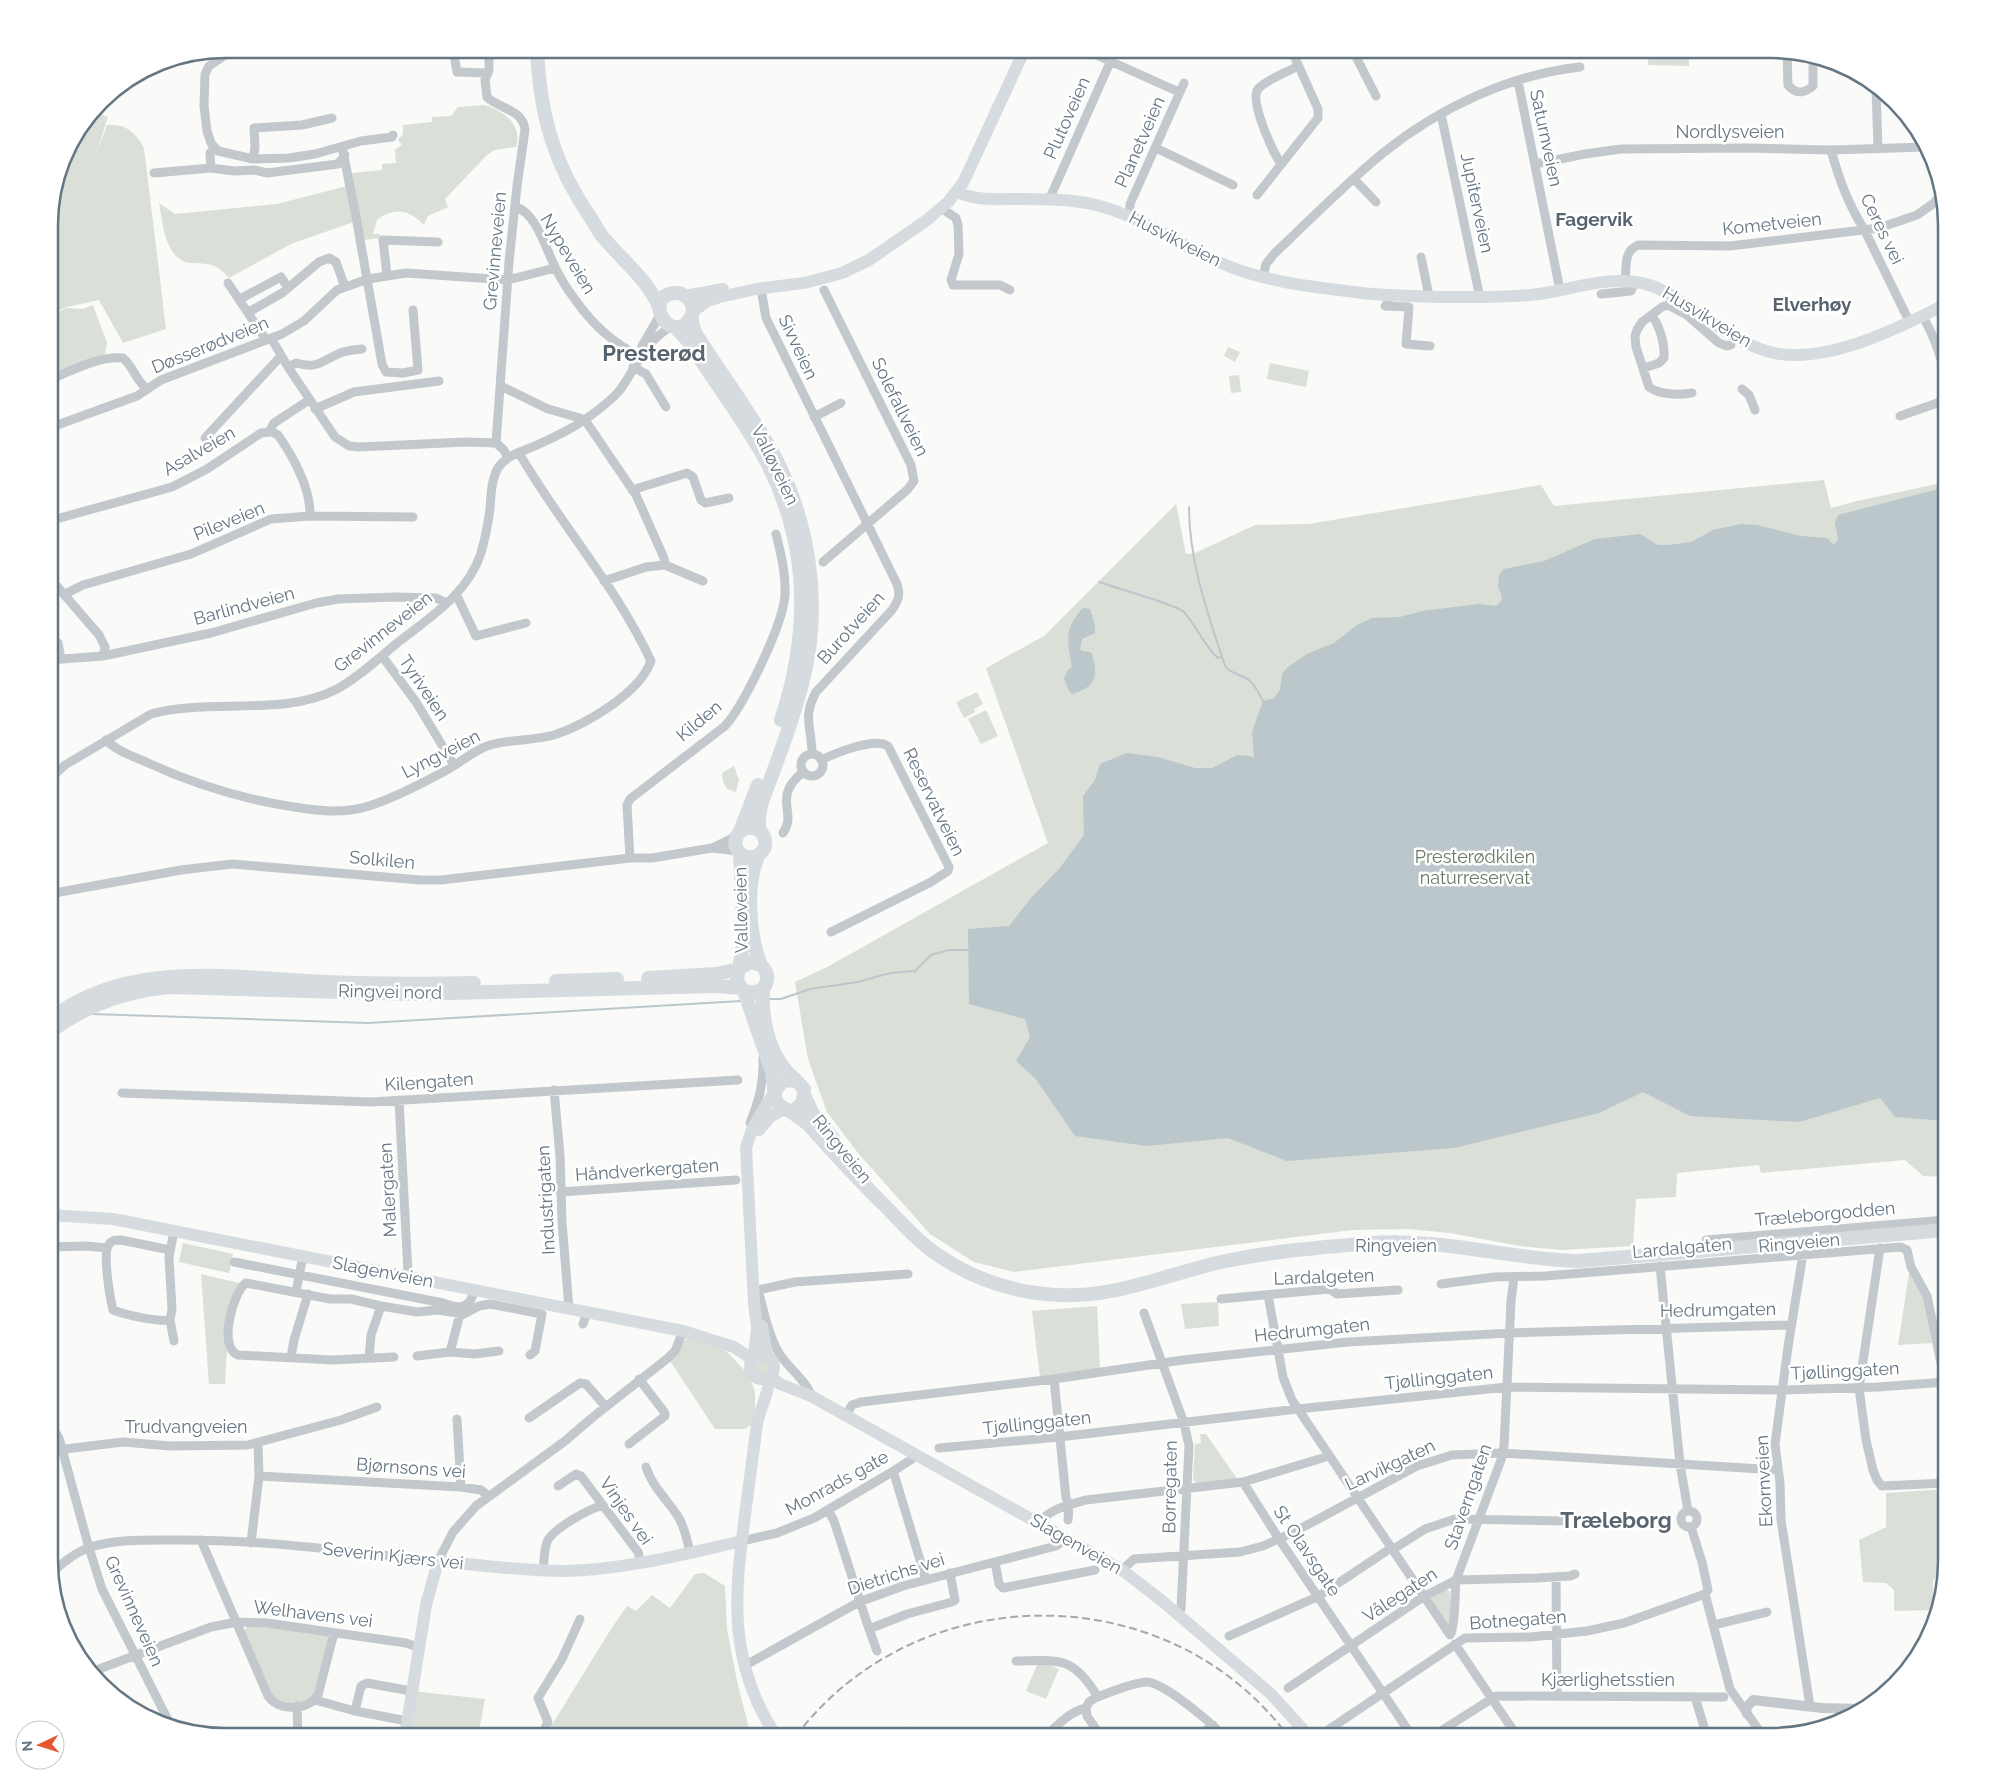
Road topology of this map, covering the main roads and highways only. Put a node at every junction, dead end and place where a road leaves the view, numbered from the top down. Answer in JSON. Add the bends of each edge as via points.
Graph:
{"nodes":[{"id":1,"x":538,"y":58,"type":"edge"},
{"id":2,"x":1021,"y":58,"type":"edge"},
{"id":3,"x":957,"y":192,"type":"junction"},
{"id":4,"x":594,"y":222,"type":"junction"},
{"id":5,"x":759,"y":289,"type":"junction"},
{"id":6,"x":679,"y":294,"type":"junction"},
{"id":7,"x":1937,"y":308,"type":"edge"},
{"id":8,"x":660,"y":312,"type":"junction"},
{"id":9,"x":692,"y":315,"type":"junction"},
{"id":10,"x":673,"y":326,"type":"junction"},
{"id":11,"x":760,"y":830,"type":"junction"},
{"id":12,"x":738,"y":833,"type":"junction"},
{"id":13,"x":739,"y":852,"type":"junction"},
{"id":14,"x":759,"y":854,"type":"junction"},
{"id":15,"x":761,"y":965,"type":"junction"},
{"id":16,"x":740,"y":968,"type":"junction"},
{"id":17,"x":753,"y":996,"type":"junction"},
{"id":18,"x":67,"y":1014,"type":"junction"},
{"id":19,"x":58,"y":1016,"type":"edge"},
{"id":20,"x":58,"y":1024,"type":"edge"},
{"id":21,"x":797,"y":1081,"type":"junction"},
{"id":22,"x":774,"y":1091,"type":"junction"},
{"id":23,"x":805,"y":1097,"type":"junction"},
{"id":24,"x":787,"y":1110,"type":"junction"},
{"id":25,"x":880,"y":1200,"type":"junction"},
{"id":26,"x":58,"y":1216,"type":"edge"},
{"id":27,"x":1938,"y":1231,"type":"edge"},
{"id":28,"x":761,"y":1367,"type":"junction"},
{"id":29,"x":742,"y":1541,"type":"junction"},
{"id":30,"x":406,"y":1728,"type":"edge"},
{"id":31,"x":772,"y":1728,"type":"edge"},
{"id":32,"x":1302,"y":1728,"type":"edge"}],
"edges":[{"from":1,"to":4,"type":"main road","via":[[542,105],[554,148],[568,182]]},
{"from":2,"to":3,"type":"main road","via":[[976,159]]},
{"from":3,"to":5,"type":"main road","via":[[941,208],[863,264],[816,281]]},
{"from":3,"to":7,"type":"main road","name":"Husvikveien","via":[[980,199],[1090,204],[1130,216],[1226,265],[1263,277],[1315,286],[1392,296],[1480,298],[1512,297],[1630,281],[1660,289],[1748,344],[1780,354],[1846,347]]},
{"from":4,"to":6,"type":"main road","via":[[654,282]]},
{"from":4,"to":8,"type":"main road","via":[[602,236],[653,294]]},
{"from":5,"to":6,"type":"main road"},
{"from":5,"to":9,"type":"main road","via":[[712,299]]},
{"from":6,"to":8,"type":"main road","via":[[664,298]]},
{"from":6,"to":9,"type":"main road","via":[[691,301]]},
{"from":8,"to":10,"type":"main road","via":[[664,322]]},
{"from":9,"to":10,"type":"main road","via":[[686,323]]},
{"from":9,"to":11,"type":"main road","name":"Valløveien","via":[[696,334],[760,431],[782,471],[800,519],[810,569],[811,625],[806,667],[796,706],[762,802]]},
{"from":10,"to":12,"type":"main road","name":"Valløveien","via":[[689,342],[772,472],[788,516],[800,573],[802,625],[794,678],[748,815]]},
{"from":11,"to":12,"type":"main road","via":[[750,827]]},
{"from":11,"to":14,"type":"main road","name":"Valløveien","via":[[765,844]]},
{"from":12,"to":13,"type":"main road","name":"Valløveien","via":[[735,843]]},
{"from":13,"to":14,"type":"main road","name":"Valløveien","via":[[749,857]]},
{"from":13,"to":16,"type":"main road","name":"Valløveien","via":[[744,941]]},
{"from":14,"to":15,"type":"main road","name":"Valløveien","via":[[752,873],[751,903],[754,940]]},
{"from":15,"to":16,"type":"main road","name":"Valløveien","via":[[750,962]]},
{"from":15,"to":17,"type":"main road","name":"Valløveien","via":[[768,980]]},
{"from":16,"to":17,"type":"main road","name":"Valløveien","via":[[737,979]]},
{"from":16,"to":18,"type":"main road","name":"Ringvei nord","via":[[716,974],[658,978],[412,984],[161,977],[110,988],[86,997]]},
{"from":17,"to":18,"type":"main road","name":"Ringvei nord","via":[[716,986],[411,994],[170,987],[133,992]]},
{"from":17,"to":21,"type":"main road","name":"Valløveien","via":[[775,1055]]},
{"from":17,"to":22,"type":"main road","name":"Ringveien"},
{"from":18,"to":19,"type":"main road","name":"Ringvei nord"},
{"from":18,"to":20,"type":"main road","name":"Ringvei nord"},
{"from":21,"to":22,"type":"main road","via":[[784,1080]]},
{"from":21,"to":23,"type":"main road","name":"Ringveien","via":[[804,1089]]},
{"from":22,"to":24,"type":"main road","name":"Ringveien","via":[[776,1102]]},
{"from":22,"to":28,"type":"main road","via":[[750,1134],[746,1148],[754,1303]]},
{"from":23,"to":24,"type":"main road","name":"Ringveien","via":[[800,1107]]},
{"from":23,"to":25,"type":"main road","name":"Ringveien","via":[[813,1114]]},
{"from":24,"to":25,"type":"main road","name":"Ringveien","via":[[808,1124]]},
{"from":24,"to":28,"type":"main road","via":[[764,1123],[752,1150]]},
{"from":25,"to":27,"type":"main road","name":"Ringveien","via":[[916,1238],[957,1267],[1004,1286],[1057,1295],[1112,1291],[1243,1258],[1372,1243],[1413,1242],[1524,1258],[1578,1261]]},
{"from":26,"to":28,"type":"main road","name":"Slagenveien","via":[[113,1219],[569,1309],[585,1318],[683,1331],[734,1347]]},
{"from":28,"to":29,"type":"main road","via":[[758,1422]]},
{"from":28,"to":32,"type":"main road","name":"Slagenveien","via":[[1122,1570],[1271,1694]]},
{"from":29,"to":30,"type":"main road","name":"Severin Kjærs vei","via":[[641,1563],[581,1570],[438,1561],[426,1605]]},
{"from":29,"to":31,"type":"main road","via":[[736,1603],[738,1633],[744,1666],[756,1700]]}]}
